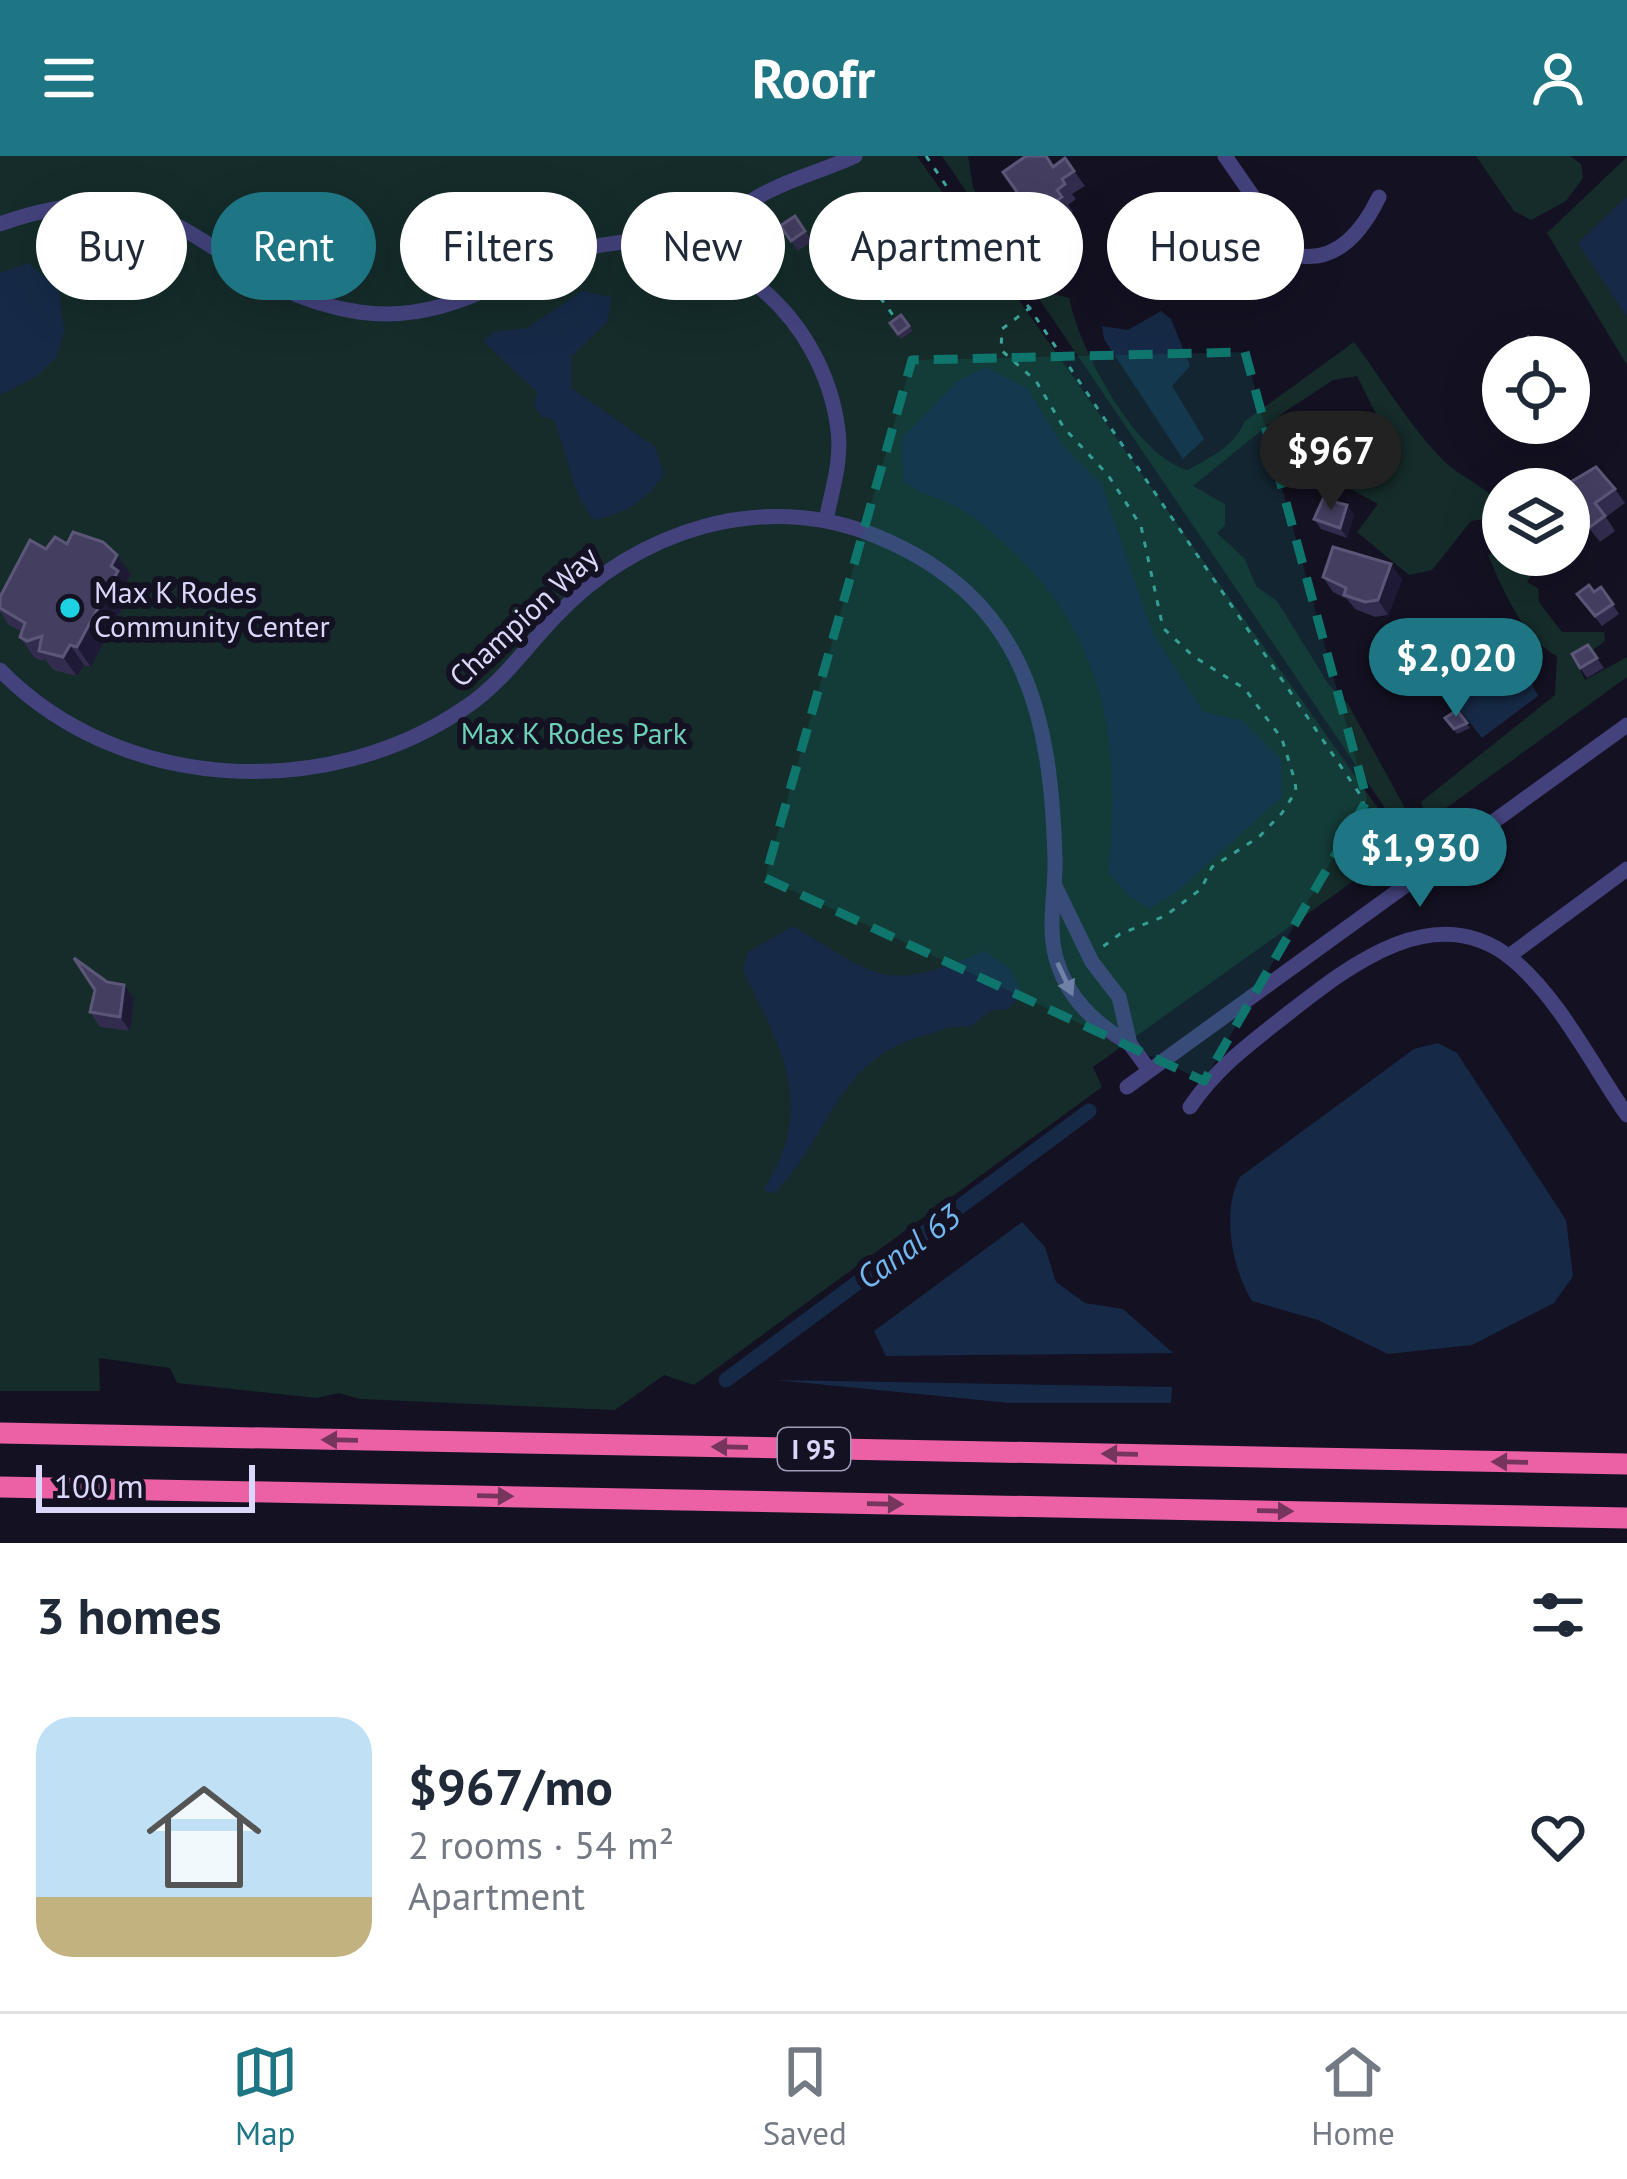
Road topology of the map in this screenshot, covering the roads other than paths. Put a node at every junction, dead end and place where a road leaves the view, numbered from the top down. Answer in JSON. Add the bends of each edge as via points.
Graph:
{"nodes":[{"id":1,"x":855,"y":156,"type":"edge"},
{"id":2,"x":1225,"y":156,"type":"edge"},
{"id":3,"x":767,"y":192,"type":"edge"},
{"id":4,"x":1378,"y":197,"type":"dead end"},
{"id":5,"x":0,"y":224,"type":"edge"},
{"id":6,"x":621,"y":246,"type":"edge"},
{"id":7,"x":772,"y":300,"type":"edge"},
{"id":8,"x":826,"y":520,"type":"junction"},
{"id":9,"x":0,"y":670,"type":"edge"},
{"id":10,"x":1627,"y":725,"type":"edge"},
{"id":11,"x":1627,"y":869,"type":"edge"},
{"id":12,"x":1056,"y":888,"type":"junction"},
{"id":13,"x":1509,"y":956,"type":"junction"},
{"id":14,"x":1130,"y":1044,"type":"junction"},
{"id":15,"x":1149,"y":1070,"type":"junction"},
{"id":16,"x":1127,"y":1087,"type":"dead end"},
{"id":17,"x":1190,"y":1107,"type":"dead end"},
{"id":18,"x":1627,"y":1115,"type":"edge"},
{"id":19,"x":0,"y":1433,"type":"edge"},
{"id":20,"x":1627,"y":1464,"type":"edge"},
{"id":21,"x":0,"y":1487,"type":"edge"},
{"id":22,"x":1627,"y":1518,"type":"edge"}],
"edges":[{"from":1,"to":3,"type":"street"},
{"from":2,"to":4,"type":"street","via":[[1301,256],[1331,252],[1364,229]]},
{"from":5,"to":6,"type":"street","via":[[55,203],[122,201],[193,229],[282,290],[362,312],[440,309],[604,245]]},
{"from":7,"to":8,"type":"street","via":[[818,355],[838,436]]},
{"from":8,"to":9,"type":"street","name":"Champion Way","via":[[716,523],[653,543],[601,574],[467,707],[394,748],[289,770],[190,769],[114,746]]},
{"from":8,"to":12,"type":"street","name":"Champion Way","via":[[925,560],[992,620],[1018,659],[1050,751]]},
{"from":10,"to":15,"type":"street"},
{"from":11,"to":13,"type":"street"},
{"from":12,"to":14,"type":"street","name":"Champion Way","via":[[1119,998]]},
{"from":12,"to":14,"type":"street","name":"Champion Way","one_way":true,"via":[[1052,941],[1066,984],[1102,1028]]},
{"from":13,"to":17,"type":"street","via":[[1472,940],[1425,935],[1389,944],[1356,960],[1214,1072]]},
{"from":13,"to":18,"type":"street","via":[[1538,985]]},
{"from":14,"to":15,"type":"street","name":"Champion Way"},
{"from":15,"to":16,"type":"street"},
{"from":20,"to":19,"type":"highway","number":"I 95","one_way":true},
{"from":21,"to":22,"type":"highway","number":"I 95","one_way":true}]}
